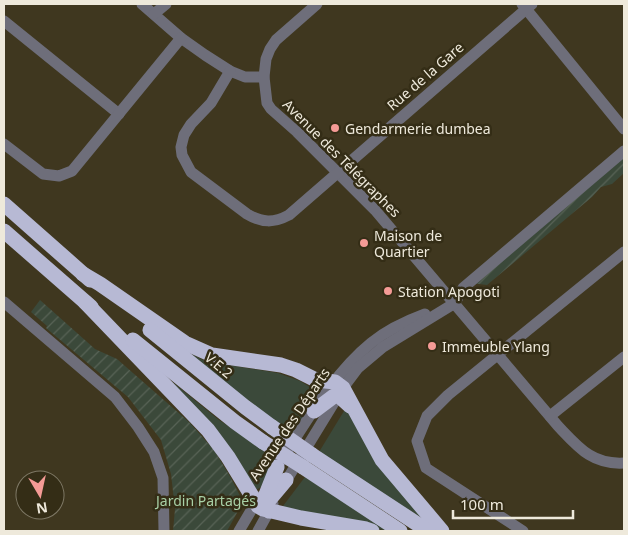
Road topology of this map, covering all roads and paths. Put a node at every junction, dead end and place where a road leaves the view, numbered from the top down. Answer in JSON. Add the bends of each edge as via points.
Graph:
{"nodes":[{"id":1,"x":142,"y":4,"type":"edge"},
{"id":2,"x":166,"y":4,"type":"edge"},
{"id":3,"x":317,"y":4,"type":"edge"},
{"id":4,"x":526,"y":5,"type":"edge"},
{"id":5,"x":154,"y":14,"type":"junction"},
{"id":6,"x":4,"y":21,"type":"edge"},
{"id":7,"x":181,"y":38,"type":"junction"},
{"id":8,"x":230,"y":71,"type":"junction"},
{"id":9,"x":264,"y":77,"type":"junction"},
{"id":10,"x":120,"y":114,"type":"junction"},
{"id":11,"x":624,"y":129,"type":"edge"},
{"id":12,"x":4,"y":144,"type":"edge"},
{"id":13,"x":624,"y":151,"type":"edge"},
{"id":14,"x":337,"y":172,"type":"junction"},
{"id":15,"x":4,"y":204,"type":"edge"},
{"id":16,"x":4,"y":231,"type":"edge"},
{"id":17,"x":624,"y":252,"type":"edge"},
{"id":18,"x":83,"y":274,"type":"junction"},
{"id":19,"x":4,"y":302,"type":"edge"},
{"id":20,"x":84,"y":302,"type":"junction"},
{"id":21,"x":455,"y":303,"type":"junction"},
{"id":22,"x":498,"y":354,"type":"junction"},
{"id":23,"x":624,"y":357,"type":"edge"},
{"id":24,"x":335,"y":391,"type":"junction"},
{"id":25,"x":321,"y":414,"type":"junction"},
{"id":26,"x":550,"y":416,"type":"junction"},
{"id":27,"x":624,"y":463,"type":"edge"},
{"id":28,"x":277,"y":467,"type":"joint"},
{"id":29,"x":286,"y":480,"type":"joint"},
{"id":30,"x":263,"y":505,"type":"junction"},
{"id":31,"x":164,"y":531,"type":"edge"},
{"id":32,"x":239,"y":531,"type":"edge"},
{"id":33,"x":258,"y":531,"type":"edge"},
{"id":34,"x":372,"y":531,"type":"edge"},
{"id":35,"x":400,"y":531,"type":"edge"},
{"id":36,"x":428,"y":531,"type":"edge"},
{"id":37,"x":442,"y":531,"type":"edge"},
{"id":38,"x":523,"y":531,"type":"edge"}],
"edges":[{"from":1,"to":5,"type":"street"},
{"from":2,"to":5,"type":"street"},
{"from":3,"to":9,"type":"street","name":"Avenue des Télégraphes","via":[[276,40],[266,59]]},
{"from":4,"to":11,"type":"street"},
{"from":4,"to":14,"type":"street","name":"Rue de la Gare"},
{"from":5,"to":7,"type":"street"},
{"from":6,"to":10,"type":"street"},
{"from":7,"to":8,"type":"street"},
{"from":7,"to":10,"type":"street"},
{"from":8,"to":9,"type":"street","via":[[245,77]]},
{"from":8,"to":14,"type":"street","name":"Rue de la Gare","via":[[211,103],[184,135],[182,155],[191,172],[256,220],[273,221],[289,215]]},
{"from":9,"to":14,"type":"street","name":"Avenue des Télégraphes","via":[[265,95],[271,109]]},
{"from":10,"to":12,"type":"street","via":[[72,171],[59,176],[44,174]]},
{"from":13,"to":21,"type":"street","name":"Avenue des Départs","via":[[464,288]]},
{"from":14,"to":21,"type":"street","name":"Avenue des Télégraphes","via":[[375,210]]},
{"from":15,"to":18,"type":"highway","name":"V.E.2"},
{"from":16,"to":20,"type":"highway"},
{"from":17,"to":22,"type":"street"},
{"from":18,"to":24,"type":"highway","via":[[185,343],[212,355],[282,365]]},
{"from":18,"to":36,"type":"highway","name":"V.E.2","bridge":true,"via":[[244,407]]},
{"from":19,"to":31,"type":"street","via":[[115,396],[138,427],[154,452],[163,478]]},
{"from":20,"to":30,"type":"highway","via":[[208,430]]},
{"from":20,"to":35,"type":"highway","bridge":true,"via":[[227,416]]},
{"from":21,"to":22,"type":"street","name":"Avenue des Télégraphes"},
{"from":21,"to":24,"type":"street","name":"Avenue des Départs","via":[[383,347]]},
{"from":22,"to":26,"type":"street","name":"Avenue des Télégraphes"},
{"from":22,"to":38,"type":"street","via":[[448,394],[427,416],[417,441],[426,468]]},
{"from":23,"to":26,"type":"street"},
{"from":24,"to":25,"type":"highway"},
{"from":24,"to":37,"type":"highway","via":[[352,402],[382,460]]},
{"from":25,"to":28,"type":"street","name":"Avenue des Départs"},
{"from":25,"to":29,"type":"street","name":"Avenue des Départs"},
{"from":26,"to":27,"type":"street","name":"Avenue des Télégraphes","via":[[583,452],[602,461]]},
{"from":28,"to":30,"type":"highway"},
{"from":29,"to":30,"type":"highway"},
{"from":30,"to":32,"type":"street","name":"Avenue des Départs"},
{"from":30,"to":33,"type":"street"},
{"from":30,"to":34,"type":"highway","via":[[301,518]]}]}
